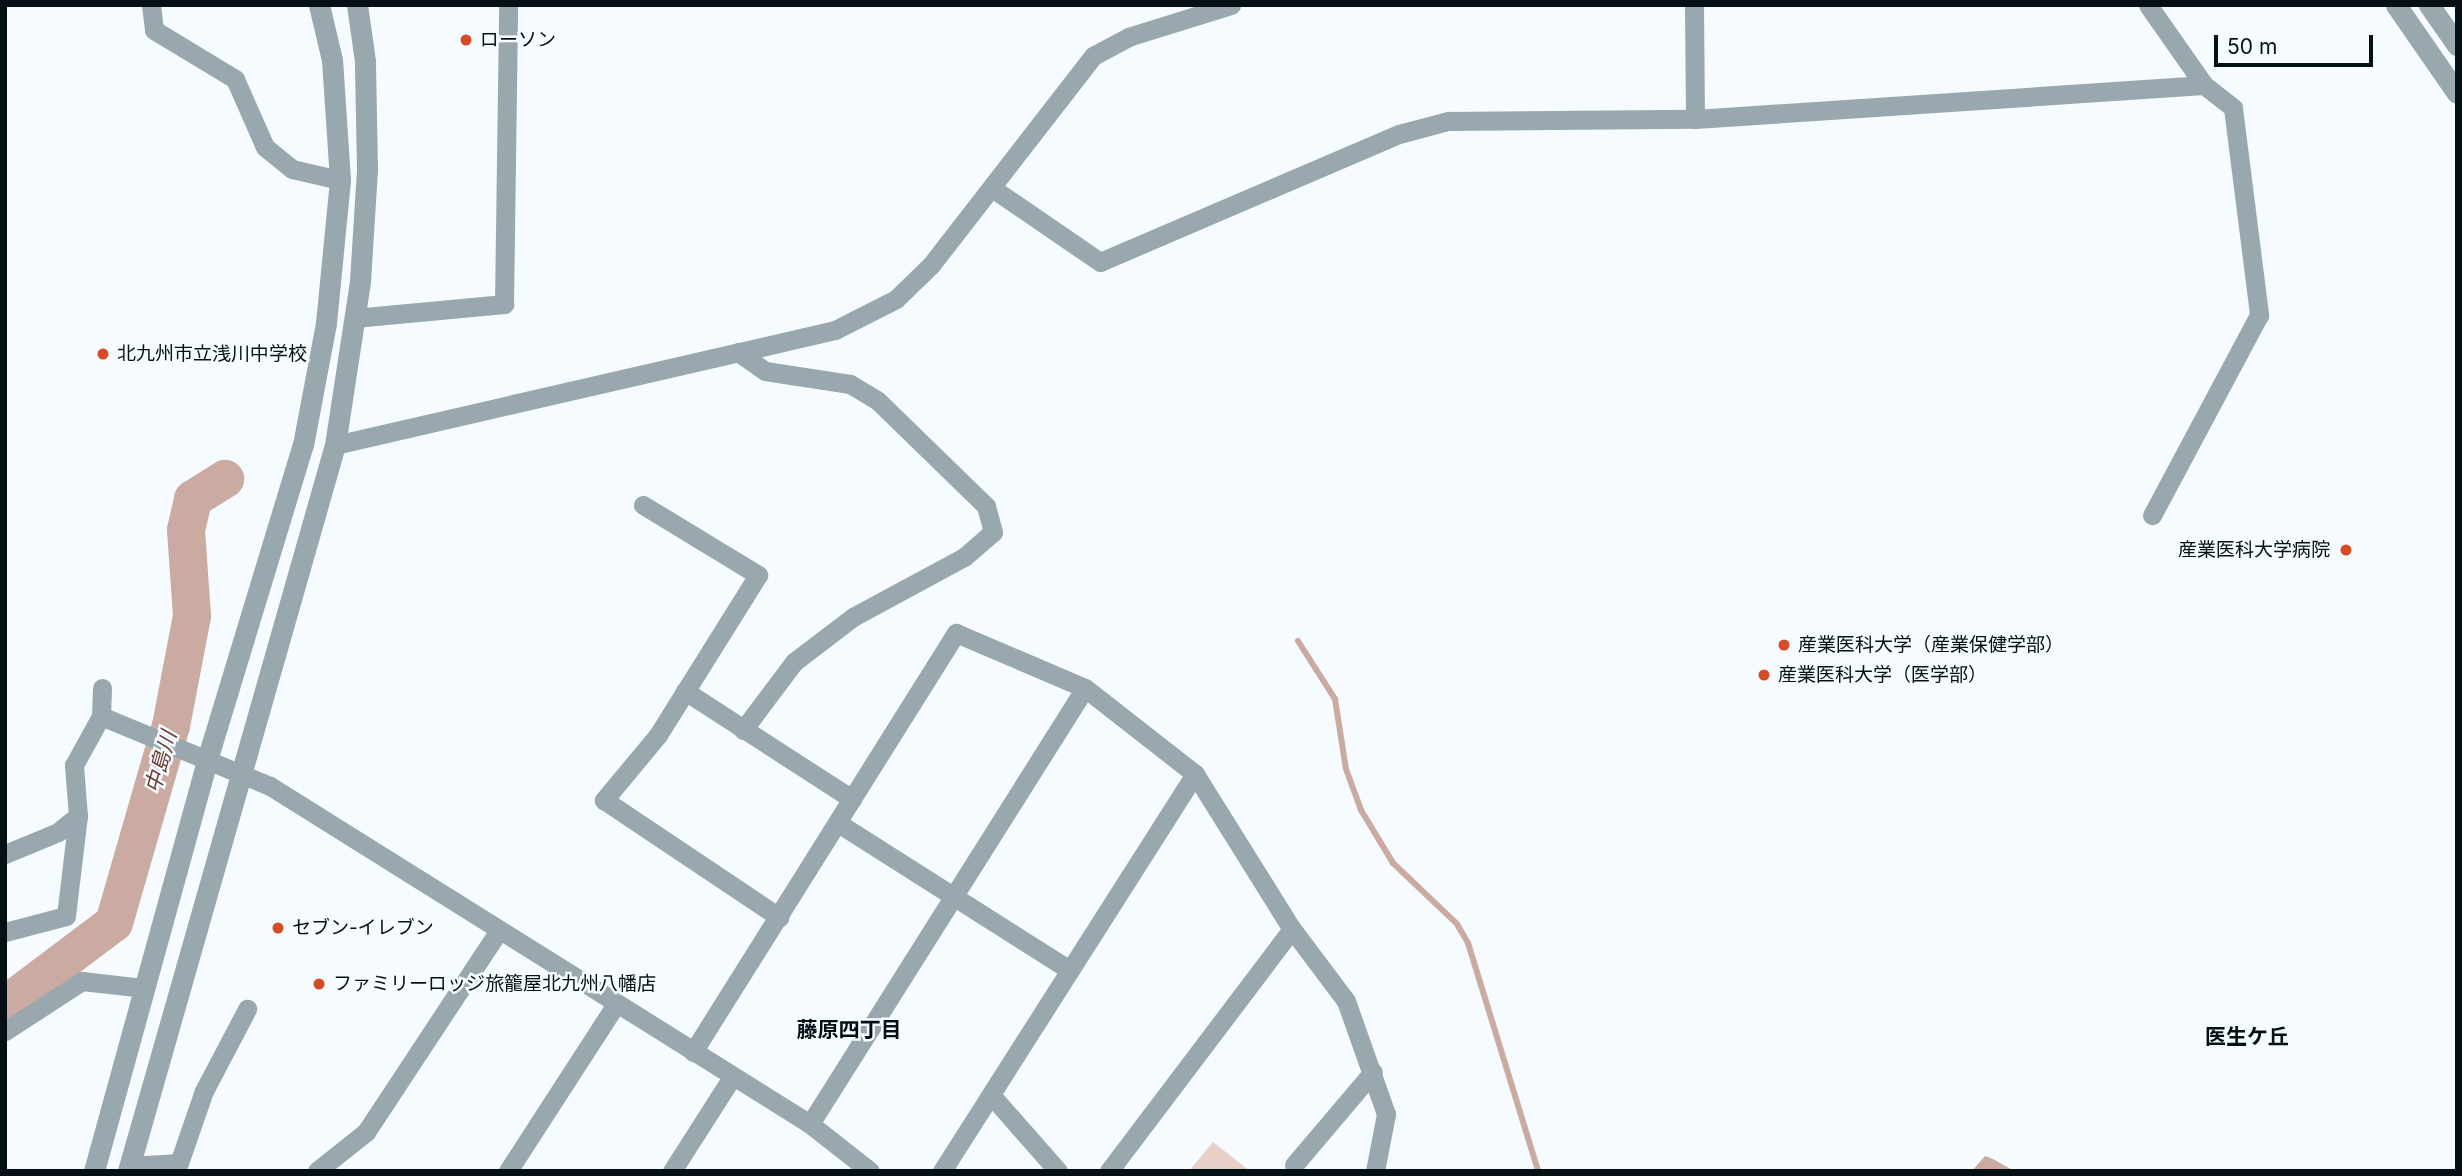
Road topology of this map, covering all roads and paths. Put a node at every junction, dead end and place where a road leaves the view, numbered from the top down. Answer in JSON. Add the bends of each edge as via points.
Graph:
{"nodes":[{"id":1,"x":151,"y":5,"type":"edge"},
{"id":2,"x":319,"y":5,"type":"edge"},
{"id":3,"x":356,"y":5,"type":"edge"},
{"id":4,"x":508,"y":5,"type":"edge"},
{"id":5,"x":1231,"y":5,"type":"edge"},
{"id":6,"x":1693,"y":5,"type":"edge"},
{"id":7,"x":2148,"y":5,"type":"edge"},
{"id":8,"x":2396,"y":5,"type":"edge"},
{"id":9,"x":2429,"y":5,"type":"edge"},
{"id":10,"x":2457,"y":45,"type":"edge"},
{"id":11,"x":2204,"y":85,"type":"junction"},
{"id":12,"x":2457,"y":93,"type":"edge"},
{"id":13,"x":1695,"y":119,"type":"junction"},
{"id":14,"x":340,"y":180,"type":"junction"},
{"id":15,"x":992,"y":188,"type":"junction"},
{"id":16,"x":354,"y":318,"type":"junction"},
{"id":17,"x":738,"y":352,"type":"junction"},
{"id":18,"x":335,"y":445,"type":"junction"},
{"id":19,"x":643,"y":505,"type":"dead end"},
{"id":20,"x":2152,"y":515,"type":"dead end"},
{"id":21,"x":102,"y":688,"type":"dead end"},
{"id":22,"x":1084,"y":688,"type":"junction"},
{"id":23,"x":685,"y":691,"type":"junction"},
{"id":24,"x":101,"y":716,"type":"junction"},
{"id":25,"x":743,"y":730,"type":"junction"},
{"id":26,"x":207,"y":760,"type":"junction"},
{"id":27,"x":239,"y":769,"type":"junction"},
{"id":28,"x":1195,"y":774,"type":"junction"},
{"id":29,"x":852,"y":799,"type":"junction"},
{"id":30,"x":78,"y":816,"type":"junction"},
{"id":31,"x":838,"y":823,"type":"junction"},
{"id":32,"x":5,"y":854,"type":"edge"},
{"id":33,"x":954,"y":897,"type":"junction"},
{"id":34,"x":779,"y":916,"type":"junction"},
{"id":35,"x":1292,"y":929,"type":"junction"},
{"id":36,"x":499,"y":930,"type":"junction"},
{"id":37,"x":5,"y":932,"type":"edge"},
{"id":38,"x":1068,"y":969,"type":"junction"},
{"id":39,"x":143,"y":988,"type":"junction"},
{"id":40,"x":616,"y":1004,"type":"junction"},
{"id":41,"x":247,"y":1009,"type":"dead end"},
{"id":42,"x":5,"y":1031,"type":"edge"},
{"id":43,"x":693,"y":1052,"type":"junction"},
{"id":44,"x":1373,"y":1072,"type":"junction"},
{"id":45,"x":732,"y":1077,"type":"junction"},
{"id":46,"x":992,"y":1096,"type":"junction"},
{"id":47,"x":810,"y":1124,"type":"junction"},
{"id":48,"x":1294,"y":1165,"type":"dead end"},
{"id":49,"x":129,"y":1168,"type":"edge"},
{"id":50,"x":94,"y":1171,"type":"edge"},
{"id":51,"x":317,"y":1171,"type":"edge"},
{"id":52,"x":508,"y":1171,"type":"edge"},
{"id":53,"x":673,"y":1171,"type":"edge"},
{"id":54,"x":870,"y":1171,"type":"edge"},
{"id":55,"x":942,"y":1171,"type":"edge"},
{"id":56,"x":1058,"y":1171,"type":"edge"},
{"id":57,"x":1109,"y":1171,"type":"edge"},
{"id":58,"x":1375,"y":1171,"type":"edge"}],
"edges":[{"from":1,"to":14,"type":"street","via":[[154,30],[234,79],[265,147],[292,169]]},
{"from":2,"to":14,"type":"street","via":[[332,60]]},
{"from":3,"to":16,"type":"street","via":[[365,61],[367,169]]},
{"from":4,"to":16,"type":"street","via":[[504,304]]},
{"from":5,"to":15,"type":"street","via":[[1128,37],[1093,56]]},
{"from":6,"to":13,"type":"street"},
{"from":7,"to":11,"type":"street"},
{"from":8,"to":12,"type":"street"},
{"from":9,"to":10,"type":"street"},
{"from":11,"to":13,"type":"street"},
{"from":11,"to":20,"type":"street","via":[[2233,108],[2259,315]]},
{"from":13,"to":15,"type":"street","via":[[1448,121],[1399,134],[1100,262]]},
{"from":14,"to":26,"type":"street","via":[[326,323],[303,445]]},
{"from":15,"to":17,"type":"street","via":[[896,299],[835,331]]},
{"from":16,"to":18,"type":"street"},
{"from":17,"to":18,"type":"street"},
{"from":17,"to":25,"type":"street","via":[[765,371],[849,384],[877,400],[986,506],[993,531],[964,557],[853,617],[794,662]]},
{"from":18,"to":27,"type":"street"},
{"from":19,"to":23,"type":"street","via":[[758,575]]},
{"from":21,"to":24,"type":"street"},
{"from":22,"to":28,"type":"street"},
{"from":22,"to":29,"type":"street","via":[[956,633]]},
{"from":22,"to":33,"type":"street"},
{"from":23,"to":25,"type":"street"},
{"from":23,"to":34,"type":"street","via":[[604,800]]},
{"from":24,"to":26,"type":"street","via":[[154,743]]},
{"from":24,"to":30,"type":"street","via":[[74,765]]},
{"from":25,"to":29,"type":"street"},
{"from":26,"to":27,"type":"street"},
{"from":26,"to":39,"type":"street"},
{"from":27,"to":36,"type":"street"},
{"from":27,"to":49,"type":"street"},
{"from":28,"to":35,"type":"street"},
{"from":28,"to":38,"type":"street"},
{"from":29,"to":31,"type":"street"},
{"from":30,"to":32,"type":"street","via":[[58,832]]},
{"from":30,"to":37,"type":"street","via":[[66,916]]},
{"from":31,"to":33,"type":"street"},
{"from":31,"to":34,"type":"street"},
{"from":33,"to":38,"type":"street"},
{"from":33,"to":47,"type":"street"},
{"from":34,"to":43,"type":"street"},
{"from":35,"to":44,"type":"street","via":[[1346,1001]]},
{"from":35,"to":57,"type":"street"},
{"from":36,"to":40,"type":"street"},
{"from":36,"to":51,"type":"street","via":[[366,1132]]},
{"from":38,"to":46,"type":"street"},
{"from":39,"to":42,"type":"street","via":[[82,981]]},
{"from":39,"to":50,"type":"street"},
{"from":40,"to":43,"type":"street"},
{"from":40,"to":52,"type":"street"},
{"from":41,"to":49,"type":"street","via":[[204,1091],[179,1163]]},
{"from":43,"to":45,"type":"street"},
{"from":44,"to":48,"type":"street"},
{"from":44,"to":58,"type":"street","via":[[1386,1114]]},
{"from":45,"to":47,"type":"street"},
{"from":45,"to":53,"type":"street"},
{"from":46,"to":55,"type":"street"},
{"from":46,"to":56,"type":"street"},
{"from":47,"to":54,"type":"street"}]}
